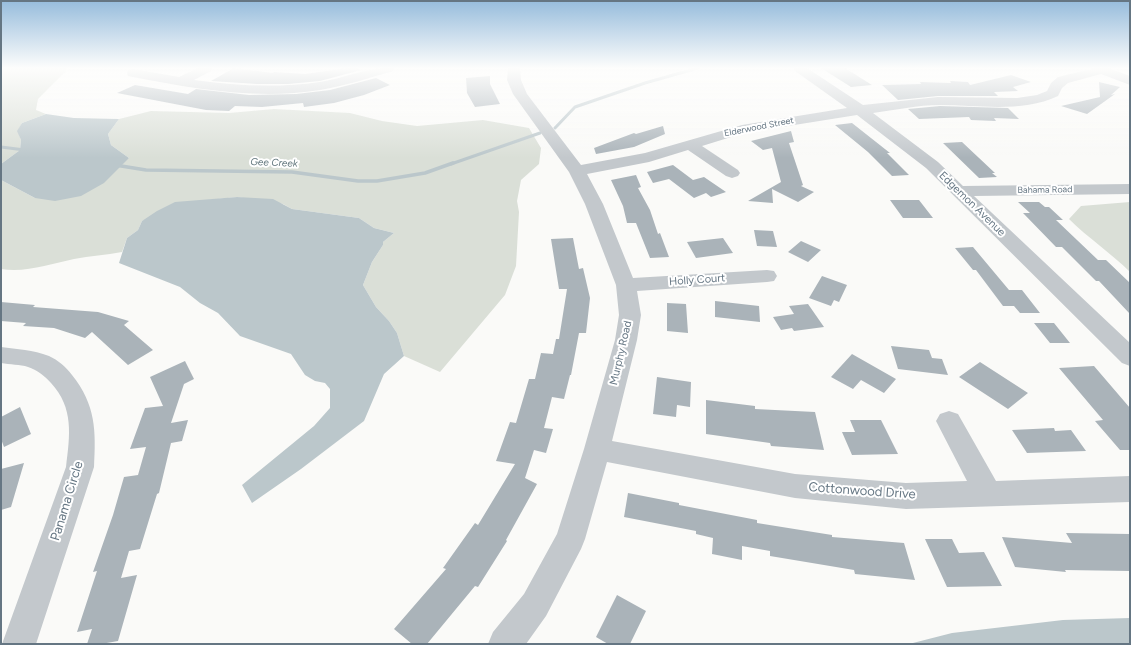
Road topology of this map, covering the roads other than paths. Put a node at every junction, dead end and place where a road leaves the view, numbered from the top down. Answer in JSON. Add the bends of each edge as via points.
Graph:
{"nodes":[{"id":1,"x":523,"y":98,"type":"edge"},
{"id":2,"x":843,"y":98,"type":"edge"},
{"id":3,"x":1044,"y":98,"type":"edge"},
{"id":4,"x":860,"y":110,"type":"junction"},
{"id":5,"x":689,"y":144,"type":"junction"},
{"id":6,"x":577,"y":171,"type":"junction"},
{"id":7,"x":732,"y":173,"type":"dead end"},
{"id":8,"x":1130,"y":188,"type":"edge"},
{"id":9,"x":959,"y":191,"type":"junction"},
{"id":10,"x":767,"y":276,"type":"dead end"},
{"id":11,"x":626,"y":285,"type":"junction"},
{"id":12,"x":1,"y":355,"type":"edge"},
{"id":13,"x":1130,"y":357,"type":"edge"},
{"id":14,"x":949,"y":421,"type":"dead end"},
{"id":15,"x":597,"y":449,"type":"junction"},
{"id":16,"x":1130,"y":489,"type":"edge"},
{"id":17,"x":988,"y":493,"type":"junction"},
{"id":18,"x":20,"y":644,"type":"edge"},
{"id":19,"x":505,"y":644,"type":"edge"}],
"edges":[{"from":1,"to":6,"type":"street","name":"Murphy Road"},
{"from":2,"to":4,"type":"street","name":"Edgemon Avenue"},
{"from":3,"to":4,"type":"street","name":"Elderwood Street","via":[[1018,102],[938,101]]},
{"from":4,"to":5,"type":"street","name":"Elderwood Street","via":[[749,128]]},
{"from":4,"to":9,"type":"street","name":"Edgemon Avenue","via":[[932,165]]},
{"from":5,"to":6,"type":"street","name":"Elderwood Street","via":[[621,164]]},
{"from":5,"to":7,"type":"street"},
{"from":6,"to":11,"type":"street","name":"Murphy Road","via":[[594,204]]},
{"from":8,"to":9,"type":"street","name":"Bahama Road"},
{"from":9,"to":13,"type":"street","name":"Edgemon Avenue"},
{"from":10,"to":11,"type":"street","name":"Holly Court"},
{"from":11,"to":15,"type":"street","name":"Murphy Road","via":[[630,315],[626,340]]},
{"from":12,"to":18,"type":"street","name":"Panama Circle","via":[[34,359],[52,368],[73,391],[81,412],[83,437],[80,467]]},
{"from":14,"to":17,"type":"street"},
{"from":15,"to":17,"type":"street","name":"Cottonwood Drive","via":[[802,487],[906,496]]},
{"from":15,"to":19,"type":"street","name":"Murphy Road","via":[[570,539],[535,604]]},
{"from":16,"to":17,"type":"street","name":"Cottonwood Drive"}]}
